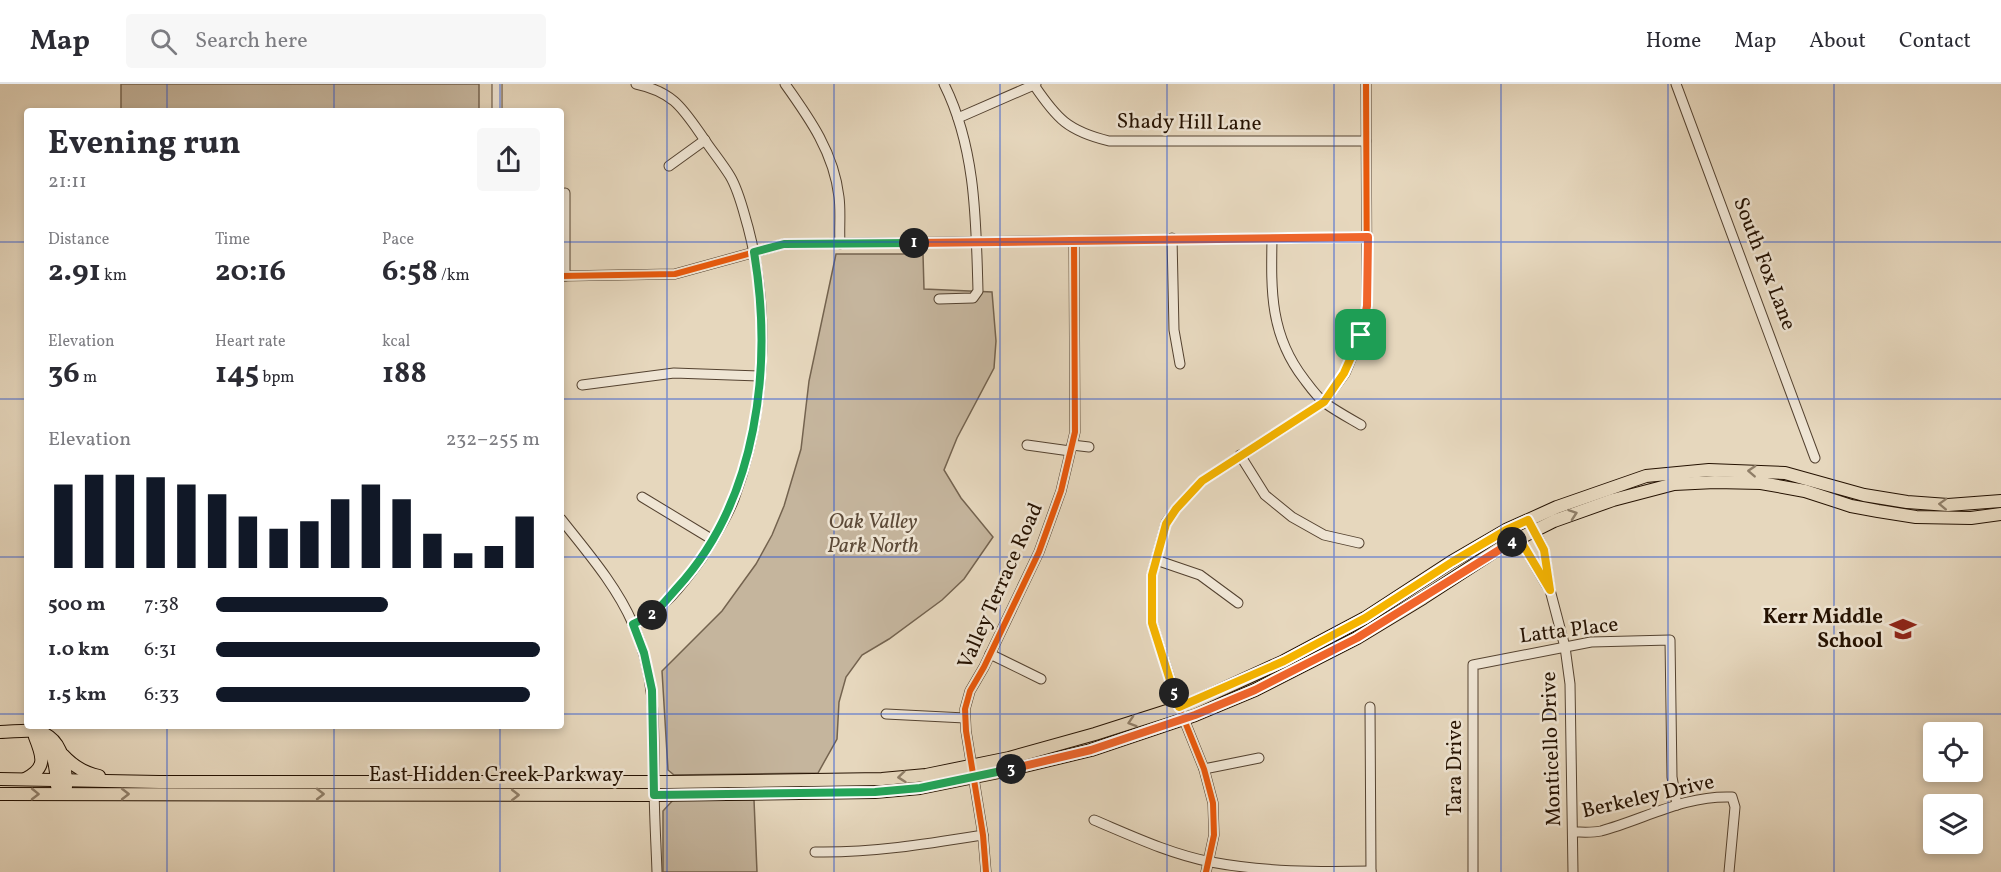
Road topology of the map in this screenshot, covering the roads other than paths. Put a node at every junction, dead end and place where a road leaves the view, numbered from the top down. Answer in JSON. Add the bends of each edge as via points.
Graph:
{"nodes":[{"id":1,"x":497,"y":84,"type":"edge"},
{"id":2,"x":636,"y":84,"type":"edge"},
{"id":3,"x":785,"y":84,"type":"edge"},
{"id":4,"x":944,"y":84,"type":"edge"},
{"id":5,"x":1035,"y":84,"type":"edge"},
{"id":6,"x":1366,"y":84,"type":"edge"},
{"id":7,"x":1676,"y":84,"type":"edge"},
{"id":8,"x":497,"y":108,"type":"edge"},
{"id":9,"x":958,"y":118,"type":"junction"},
{"id":10,"x":705,"y":140,"type":"junction"},
{"id":11,"x":1366,"y":141,"type":"junction"},
{"id":12,"x":669,"y":166,"type":"dead end"},
{"id":13,"x":565,"y":193,"type":"dead end"},
{"id":14,"x":564,"y":234,"type":"edge"},
{"id":15,"x":1368,"y":237,"type":"junction"},
{"id":16,"x":1173,"y":238,"type":"junction"},
{"id":17,"x":1272,"y":238,"type":"junction"},
{"id":18,"x":1074,"y":241,"type":"junction"},
{"id":19,"x":977,"y":242,"type":"junction"},
{"id":20,"x":840,"y":244,"type":"junction"},
{"id":21,"x":754,"y":252,"type":"junction"},
{"id":22,"x":564,"y":276,"type":"edge"},
{"id":23,"x":939,"y":299,"type":"dead end"},
{"id":24,"x":1180,"y":364,"type":"dead end"},
{"id":25,"x":759,"y":376,"type":"junction"},
{"id":26,"x":582,"y":385,"type":"dead end"},
{"id":27,"x":1324,"y":402,"type":"junction"},
{"id":28,"x":1361,"y":425,"type":"dead end"},
{"id":29,"x":1027,"y":444,"type":"dead end"},
{"id":30,"x":1089,"y":447,"type":"dead end"},
{"id":31,"x":1071,"y":448,"type":"junction"},
{"id":32,"x":1240,"y":455,"type":"junction"},
{"id":33,"x":1815,"y":458,"type":"dead end"},
{"id":34,"x":642,"y":497,"type":"dead end"},
{"id":35,"x":2001,"y":503,"type":"edge"},
{"id":36,"x":2001,"y":514,"type":"edge"},
{"id":37,"x":1962,"y":518,"type":"junction"},
{"id":38,"x":564,"y":523,"type":"edge"},
{"id":39,"x":1531,"y":526,"type":"junction"},
{"id":40,"x":1516,"y":533,"type":"junction"},
{"id":41,"x":713,"y":540,"type":"junction"},
{"id":42,"x":1359,"y":543,"type":"dead end"},
{"id":43,"x":1156,"y":560,"type":"junction"},
{"id":44,"x":1550,"y":590,"type":"junction"},
{"id":45,"x":1238,"y":603,"type":"dead end"},
{"id":46,"x":633,"y":624,"type":"junction"},
{"id":47,"x":1565,"y":647,"type":"junction"},
{"id":48,"x":990,"y":654,"type":"junction"},
{"id":49,"x":1473,"y":665,"type":"joint"},
{"id":50,"x":1041,"y":679,"type":"dead end"},
{"id":51,"x":1370,"y":707,"type":"dead end"},
{"id":52,"x":1181,"y":712,"type":"junction"},
{"id":53,"x":886,"y":714,"type":"dead end"},
{"id":54,"x":965,"y":718,"type":"junction"},
{"id":55,"x":0,"y":732,"type":"edge"},
{"id":56,"x":32,"y":732,"type":"junction"},
{"id":57,"x":62,"y":754,"type":"junction"},
{"id":58,"x":1259,"y":758,"type":"dead end"},
{"id":59,"x":1204,"y":769,"type":"junction"},
{"id":60,"x":973,"y":771,"type":"junction"},
{"id":61,"x":2,"y":779,"type":"edge"},
{"id":62,"x":25,"y":779,"type":"junction"},
{"id":63,"x":61,"y":779,"type":"junction"},
{"id":64,"x":159,"y":782,"type":"junction"},
{"id":65,"x":654,"y":782,"type":"junction"},
{"id":66,"x":2,"y":794,"type":"edge"},
{"id":67,"x":62,"y":794,"type":"junction"},
{"id":68,"x":654,"y":795,"type":"junction"},
{"id":69,"x":1677,"y":805,"type":"junction"},
{"id":70,"x":1094,"y":820,"type":"dead end"},
{"id":71,"x":1573,"y":832,"type":"junction"},
{"id":72,"x":983,"y":835,"type":"junction"},
{"id":73,"x":815,"y":852,"type":"dead end"},
{"id":74,"x":1210,"y":862,"type":"junction"},
{"id":75,"x":657,"y":872,"type":"edge"},
{"id":76,"x":986,"y":872,"type":"edge"},
{"id":77,"x":1206,"y":872,"type":"edge"},
{"id":78,"x":1371,"y":872,"type":"edge"},
{"id":79,"x":1473,"y":872,"type":"edge"},
{"id":80,"x":1573,"y":872,"type":"edge"},
{"id":81,"x":1730,"y":872,"type":"edge"}],
"edges":[{"from":1,"to":8,"type":"street"},
{"from":2,"to":10,"type":"street","via":[[656,88],[676,102]]},
{"from":3,"to":20,"type":"street","via":[[828,152],[839,196]]},
{"from":4,"to":9,"type":"street"},
{"from":5,"to":9,"type":"street"},
{"from":5,"to":11,"type":"street","name":"Shady Hill Lane","via":[[1049,107],[1067,124],[1086,135],[1109,141]]},
{"from":6,"to":11,"type":"street"},
{"from":7,"to":33,"type":"street","name":"South Fox Lane"},
{"from":9,"to":19,"type":"street","via":[[973,190]]},
{"from":10,"to":12,"type":"street"},
{"from":10,"to":21,"type":"street","via":[[730,177]]},
{"from":11,"to":15,"type":"street"},
{"from":13,"to":14,"type":"street"},
{"from":15,"to":17,"type":"street"},
{"from":15,"to":27,"type":"street","via":[[1367,306],[1361,335],[1344,373]]},
{"from":16,"to":17,"type":"street"},
{"from":16,"to":18,"type":"street"},
{"from":16,"to":24,"type":"street","via":[[1174,330]]},
{"from":17,"to":27,"type":"street","via":[[1271,291],[1279,332],[1298,372]]},
{"from":18,"to":19,"type":"street"},
{"from":18,"to":31,"type":"street","name":"Valley Terrace Road","via":[[1075,432]]},
{"from":19,"to":20,"type":"street"},
{"from":19,"to":23,"type":"street","via":[[978,291],[973,298]]},
{"from":20,"to":21,"type":"street","via":[[784,244]]},
{"from":21,"to":22,"type":"street","via":[[675,274]]},
{"from":21,"to":25,"type":"street","via":[[761,308]]},
{"from":25,"to":26,"type":"street","via":[[674,373]]},
{"from":25,"to":41,"type":"street","via":[[747,457],[733,501]]},
{"from":27,"to":28,"type":"street"},
{"from":27,"to":32,"type":"street"},
{"from":29,"to":31,"type":"street"},
{"from":30,"to":31,"type":"street"},
{"from":31,"to":48,"type":"street","name":"Valley Terrace Road","via":[[1061,492],[1039,552]]},
{"from":32,"to":42,"type":"street","via":[[1265,495],[1292,517],[1324,535]]},
{"from":32,"to":43,"type":"street","via":[[1202,481],[1176,509],[1166,524]]},
{"from":34,"to":41,"type":"street"},
{"from":35,"to":37,"type":"main road","via":[[1965,511]]},
{"from":35,"to":39,"type":"main road","name":"East Hidden Creek Parkway","one_way":true,"via":[[1907,502],[1864,495],[1785,473],[1709,470],[1646,476],[1557,507]]},
{"from":36,"to":37,"type":"main road","name":"East Hidden Creek Parkway"},
{"from":39,"to":37,"type":"main road","name":"East Hidden Creek Parkway","one_way":true,"via":[[1674,484],[1715,482],[1761,483],[1805,491],[1878,512]]},
{"from":38,"to":46,"type":"street","via":[[602,571]]},
{"from":39,"to":40,"type":"main road","name":"East Hidden Creek Parkway"},
{"from":39,"to":44,"type":"street","name":"Monticello Drive","via":[[1544,550]]},
{"from":40,"to":44,"type":"street","name":"Monticello Drive"},
{"from":40,"to":52,"type":"main road","name":"East Hidden Creek Parkway","via":[[1500,548],[1357,638],[1255,690]]},
{"from":41,"to":46,"type":"street","via":[[690,574],[655,613]]},
{"from":43,"to":45,"type":"street","via":[[1200,575]]},
{"from":43,"to":52,"type":"street","via":[[1152,575],[1152,623]]},
{"from":44,"to":47,"type":"street","name":"Monticello Drive"},
{"from":46,"to":65,"type":"street","via":[[652,690]]},
{"from":47,"to":49,"type":"street","name":"Latta Place"},
{"from":47,"to":69,"type":"street","name":"Latta Place","via":[[1591,642],[1670,640],[1672,777]]},
{"from":47,"to":71,"type":"street","name":"Monticello Drive","via":[[1570,684]]},
{"from":48,"to":50,"type":"street"},
{"from":48,"to":54,"type":"street","name":"Valley Terrace Road","via":[[970,691]]},
{"from":49,"to":79,"type":"street","name":"Tara Drive"},
{"from":51,"to":78,"type":"street"},
{"from":52,"to":59,"type":"street"},
{"from":52,"to":60,"type":"main road","name":"East Hidden Creek Parkway","via":[[1091,750]]},
{"from":53,"to":54,"type":"street"},
{"from":54,"to":60,"type":"street","name":"Valley Terrace Road"},
{"from":55,"to":56,"type":"main road"},
{"from":56,"to":57,"type":"main road","via":[[50,738]]},
{"from":56,"to":62,"type":"main road","via":[[42,762]]},
{"from":56,"to":63,"type":"main road","via":[[51,751]]},
{"from":57,"to":63,"type":"main road"},
{"from":57,"to":64,"type":"main road","via":[[88,774],[149,777]]},
{"from":58,"to":59,"type":"street"},
{"from":59,"to":74,"type":"street","via":[[1213,803]]},
{"from":60,"to":65,"type":"main road","name":"East Hidden Creek Parkway","one_way":true,"via":[[882,779]]},
{"from":60,"to":68,"type":"main road","name":"East Hidden Creek Parkway","via":[[920,788],[875,792]]},
{"from":60,"to":72,"type":"street","name":"Valley Terrace Road"},
{"from":61,"to":62,"type":"main road","name":"East Hidden Creek Parkway"},
{"from":62,"to":63,"type":"main road","name":"East Hidden Creek Parkway"},
{"from":63,"to":64,"type":"main road","name":"East Hidden Creek Parkway"},
{"from":63,"to":67,"type":"main road"},
{"from":64,"to":65,"type":"main road","name":"East Hidden Creek Parkway"},
{"from":65,"to":68,"type":"street"},
{"from":66,"to":67,"type":"main road","name":"East Hidden Creek Parkway","one_way":true},
{"from":67,"to":68,"type":"main road","name":"East Hidden Creek Parkway","one_way":true},
{"from":68,"to":75,"type":"street"},
{"from":69,"to":71,"type":"street","name":"Berkeley Drive","via":[[1599,831]]},
{"from":69,"to":81,"type":"street","name":"Berkeley Drive","via":[[1732,797],[1735,807]]},
{"from":70,"to":74,"type":"street","via":[[1172,852]]},
{"from":71,"to":80,"type":"street","name":"Monticello Drive"},
{"from":72,"to":73,"type":"street","via":[[913,846]]},
{"from":72,"to":76,"type":"street","name":"Valley Terrace Road"},
{"from":74,"to":77,"type":"street"},
{"from":74,"to":78,"type":"street","via":[[1289,872]]}]}
